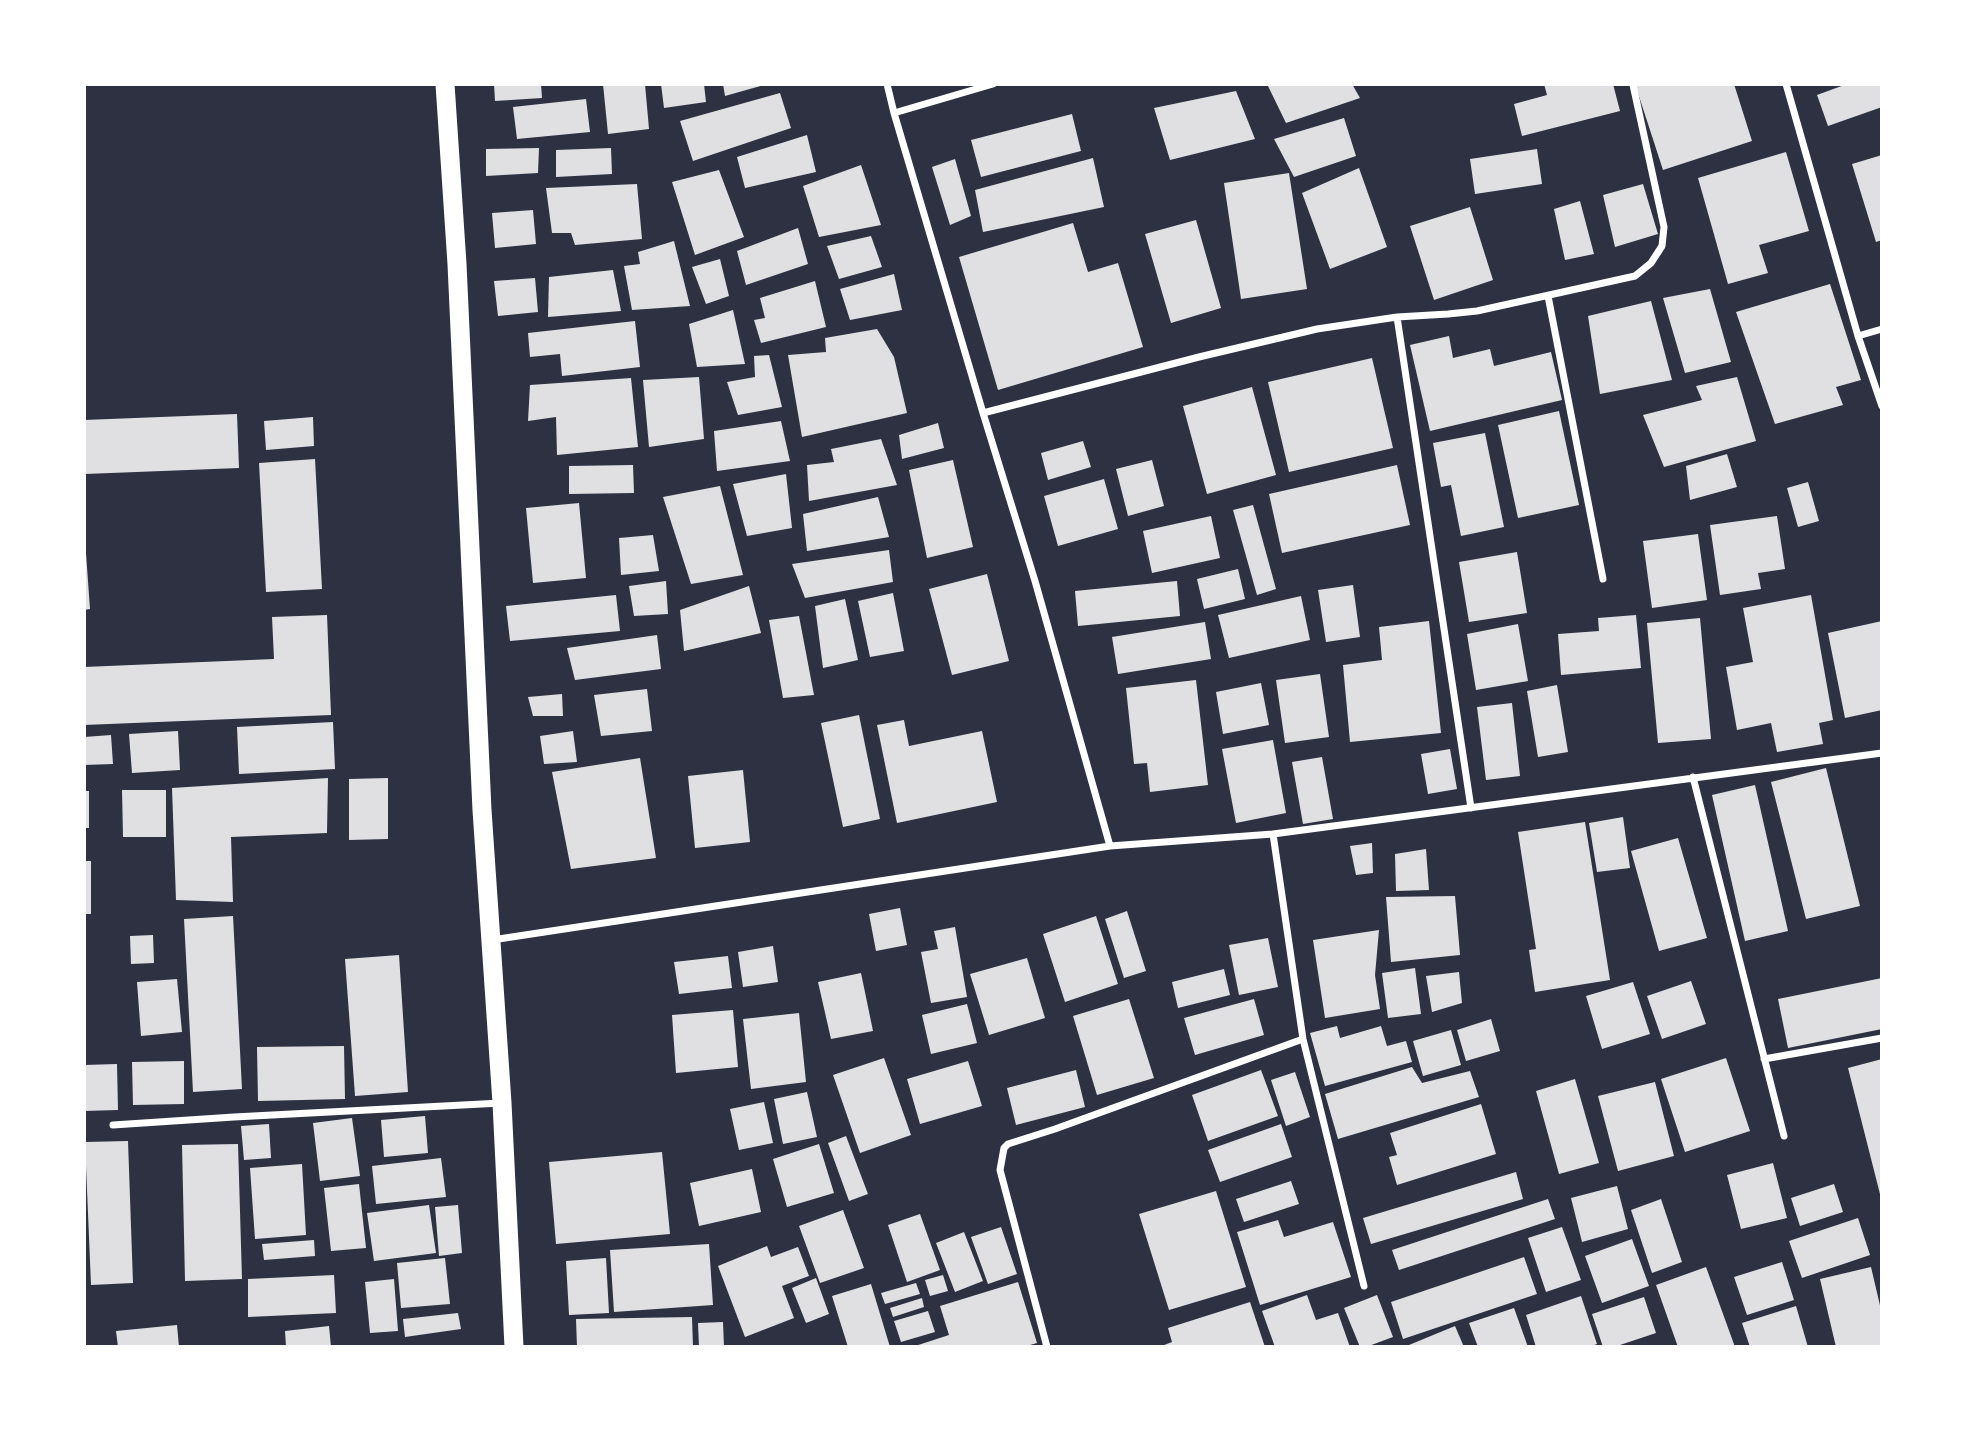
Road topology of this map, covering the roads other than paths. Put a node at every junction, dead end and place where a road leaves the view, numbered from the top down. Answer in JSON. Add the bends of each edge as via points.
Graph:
{"nodes":[{"id":1,"x":444,"y":84,"type":"edge"},
{"id":2,"x":887,"y":84,"type":"edge"},
{"id":3,"x":993,"y":84,"type":"edge"},
{"id":4,"x":1786,"y":84,"type":"edge"},
{"id":5,"x":1633,"y":85,"type":"edge"},
{"id":6,"x":894,"y":113,"type":"junction"},
{"id":7,"x":1548,"y":296,"type":"junction"},
{"id":8,"x":1397,"y":317,"type":"junction"},
{"id":9,"x":1882,"y":329,"type":"edge"},
{"id":10,"x":1858,"y":336,"type":"junction"},
{"id":11,"x":1882,"y":406,"type":"edge"},
{"id":12,"x":983,"y":413,"type":"junction"},
{"id":13,"x":1603,"y":579,"type":"dead end"},
{"id":14,"x":1882,"y":753,"type":"edge"},
{"id":15,"x":1693,"y":777,"type":"junction"},
{"id":16,"x":1471,"y":808,"type":"junction"},
{"id":17,"x":1273,"y":834,"type":"junction"},
{"id":18,"x":1110,"y":846,"type":"junction"},
{"id":19,"x":491,"y":940,"type":"junction"},
{"id":20,"x":1882,"y":1038,"type":"edge"},
{"id":21,"x":1303,"y":1040,"type":"junction"},
{"id":22,"x":1765,"y":1059,"type":"junction"},
{"id":23,"x":502,"y":1103,"type":"junction"},
{"id":24,"x":113,"y":1125,"type":"dead end"},
{"id":25,"x":1784,"y":1136,"type":"dead end"},
{"id":26,"x":1364,"y":1286,"type":"dead end"},
{"id":27,"x":514,"y":1347,"type":"edge"},
{"id":28,"x":1047,"y":1347,"type":"edge"}],
"edges":[{"from":1,"to":19,"type":"highway"},
{"from":2,"to":6,"type":"street"},
{"from":3,"to":6,"type":"street"},
{"from":4,"to":10,"type":"street"},
{"from":5,"to":7,"type":"street","via":[[1664,227],[1662,246],[1635,276]]},
{"from":6,"to":12,"type":"street"},
{"from":7,"to":8,"type":"street","via":[[1477,311]]},
{"from":7,"to":13,"type":"street"},
{"from":8,"to":12,"type":"street","via":[[1317,329]]},
{"from":8,"to":16,"type":"street"},
{"from":9,"to":10,"type":"street"},
{"from":10,"to":11,"type":"street"},
{"from":12,"to":18,"type":"street"},
{"from":14,"to":15,"type":"street"},
{"from":15,"to":16,"type":"street"},
{"from":15,"to":22,"type":"street"},
{"from":16,"to":17,"type":"street"},
{"from":17,"to":18,"type":"street"},
{"from":17,"to":21,"type":"street"},
{"from":18,"to":19,"type":"street"},
{"from":19,"to":23,"type":"highway"},
{"from":20,"to":22,"type":"street"},
{"from":21,"to":26,"type":"street"},
{"from":21,"to":28,"type":"street","via":[[1004,1148],[1000,1170]]},
{"from":22,"to":25,"type":"street"},
{"from":23,"to":24,"type":"street"},
{"from":23,"to":27,"type":"highway"}]}
